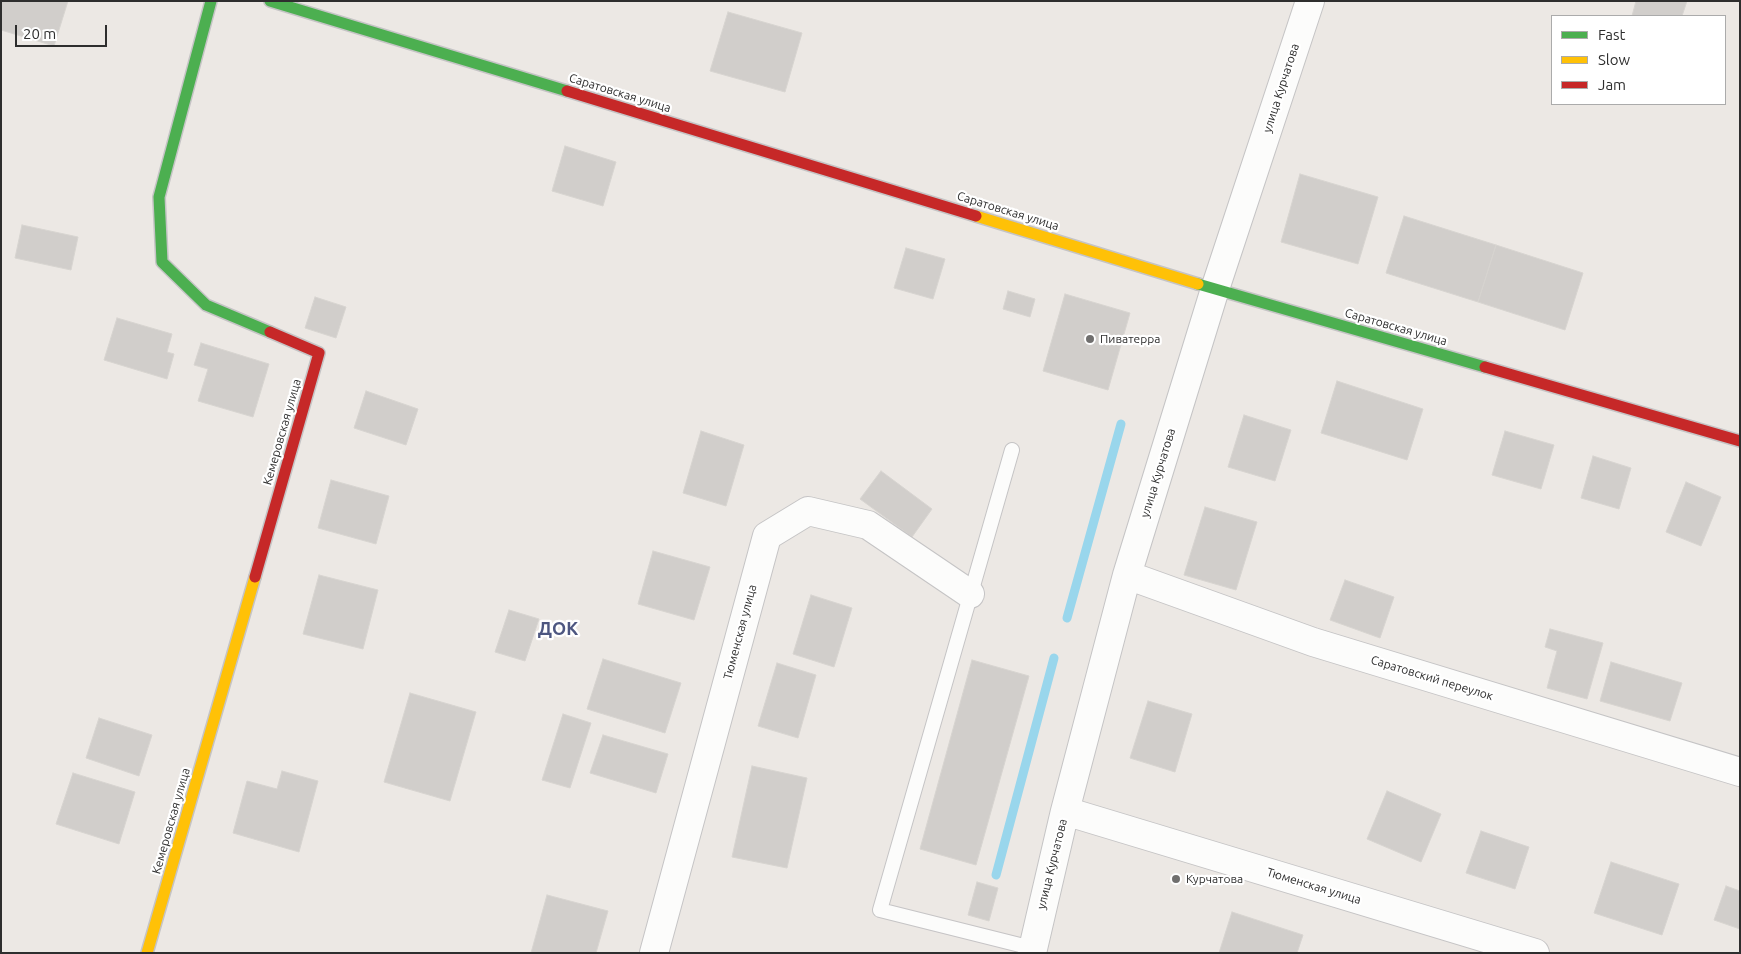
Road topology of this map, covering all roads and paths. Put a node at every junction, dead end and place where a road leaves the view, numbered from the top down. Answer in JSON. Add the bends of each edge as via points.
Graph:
{"nodes":[{"id":1,"x":211,"y":1,"type":"edge"},
{"id":2,"x":270,"y":1,"type":"edge"},
{"id":3,"x":1310,"y":1,"type":"edge"},
{"id":4,"x":1215,"y":289,"type":"junction"},
{"id":5,"x":1740,"y":441,"type":"edge"},
{"id":6,"x":1012,"y":450,"type":"dead end"},
{"id":7,"x":1127,"y":575,"type":"junction"},
{"id":8,"x":970,"y":594,"type":"junction"},
{"id":9,"x":1740,"y":772,"type":"edge"},
{"id":10,"x":1065,"y":811,"type":"junction"},
{"id":11,"x":1032,"y":950,"type":"edge"},
{"id":12,"x":147,"y":953,"type":"edge"},
{"id":13,"x":654,"y":953,"type":"edge"},
{"id":14,"x":1535,"y":953,"type":"edge"}],
"edges":[{"from":1,"to":12,"type":"street","name":"Кемеровская улица","via":[[158,196],[162,262],[206,304],[319,353]]},
{"from":2,"to":4,"type":"street","name":"Саратовская улица"},
{"from":3,"to":4,"type":"street","name":"улица Курчатова"},
{"from":4,"to":5,"type":"street","name":"Саратовская улица"},
{"from":4,"to":7,"type":"street","name":"улица Курчатова"},
{"from":6,"to":8,"type":"lane"},
{"from":7,"to":9,"type":"street","name":"Саратовский переулок","via":[[1313,642]]},
{"from":7,"to":10,"type":"street","name":"улица Курчатова"},
{"from":8,"to":11,"type":"lane","via":[[880,910]]},
{"from":8,"to":13,"type":"street","name":"Тюменская улица","via":[[868,526],[808,511],[767,536]]},
{"from":10,"to":11,"type":"street","name":"улица Курчатова"},
{"from":10,"to":14,"type":"street","name":"Тюменская улица"}]}
